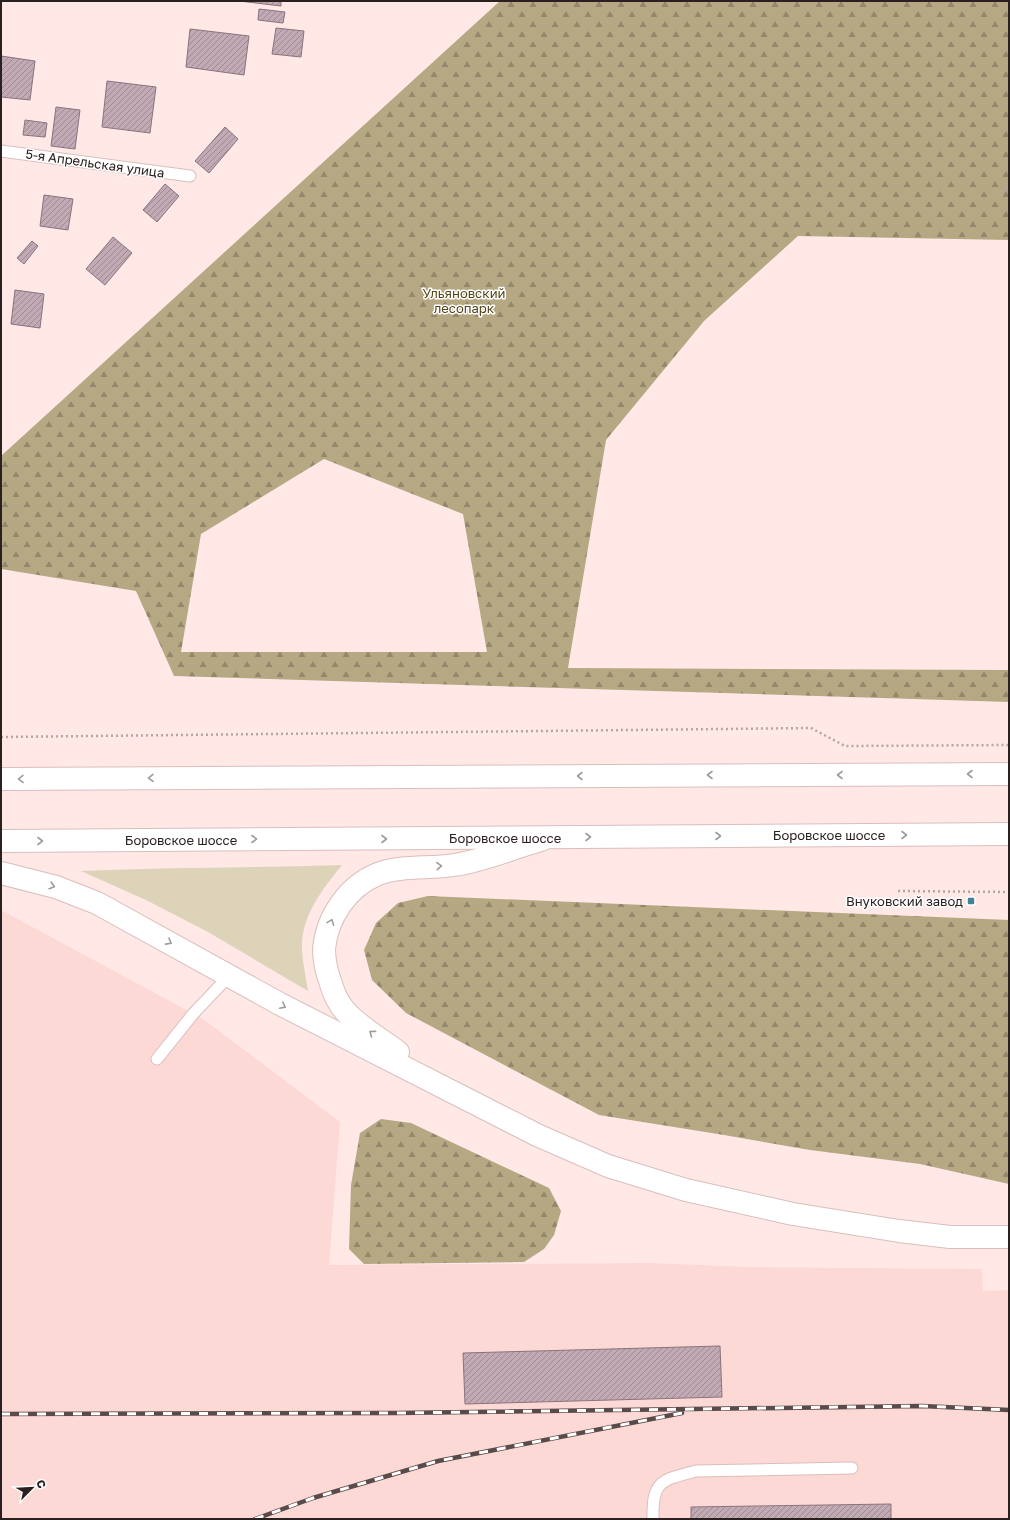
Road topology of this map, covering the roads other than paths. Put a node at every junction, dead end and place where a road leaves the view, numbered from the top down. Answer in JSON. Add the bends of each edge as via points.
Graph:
{"nodes":[{"id":1,"x":1,"y":151,"type":"edge"},
{"id":2,"x":190,"y":176,"type":"dead end"},
{"id":3,"x":1009,"y":774,"type":"edge"},
{"id":4,"x":1,"y":779,"type":"edge"},
{"id":5,"x":1009,"y":834,"type":"edge"},
{"id":6,"x":548,"y":837,"type":"junction"},
{"id":7,"x":1,"y":841,"type":"edge"},
{"id":8,"x":1,"y":873,"type":"edge"},
{"id":9,"x":229,"y":976,"type":"junction"},
{"id":10,"x":157,"y":1058,"type":"dead end"},
{"id":11,"x":449,"y":1090,"type":"junction"},
{"id":12,"x":1009,"y":1237,"type":"edge"},
{"id":13,"x":852,"y":1468,"type":"dead end"},
{"id":14,"x":652,"y":1519,"type":"edge"}],
"edges":[{"from":1,"to":2,"type":"lane","name":"5-я Апрельская улица"},
{"from":3,"to":4,"type":"main road","one_way":true},
{"from":6,"to":5,"type":"main road","name":"Боровское шоссе","one_way":true},
{"from":7,"to":6,"type":"main road","name":"Боровское шоссе","one_way":true},
{"from":11,"to":6,"type":"main road","one_way":true,"via":[[345,1011],[333,989],[325,966],[324,949],[331,922],[339,907],[356,887],[380,874],[402,869],[454,866]]},
{"from":8,"to":9,"type":"main road","one_way":true,"via":[[56,887],[97,903]]},
{"from":9,"to":10,"type":"lane"},
{"from":9,"to":11,"type":"main road","one_way":true},
{"from":11,"to":12,"type":"main road","via":[[537,1135],[608,1166],[686,1190],[792,1214],[899,1231],[950,1237]]},
{"from":13,"to":14,"type":"lane","via":[[696,1471],[662,1482],[656,1488]]}]}
